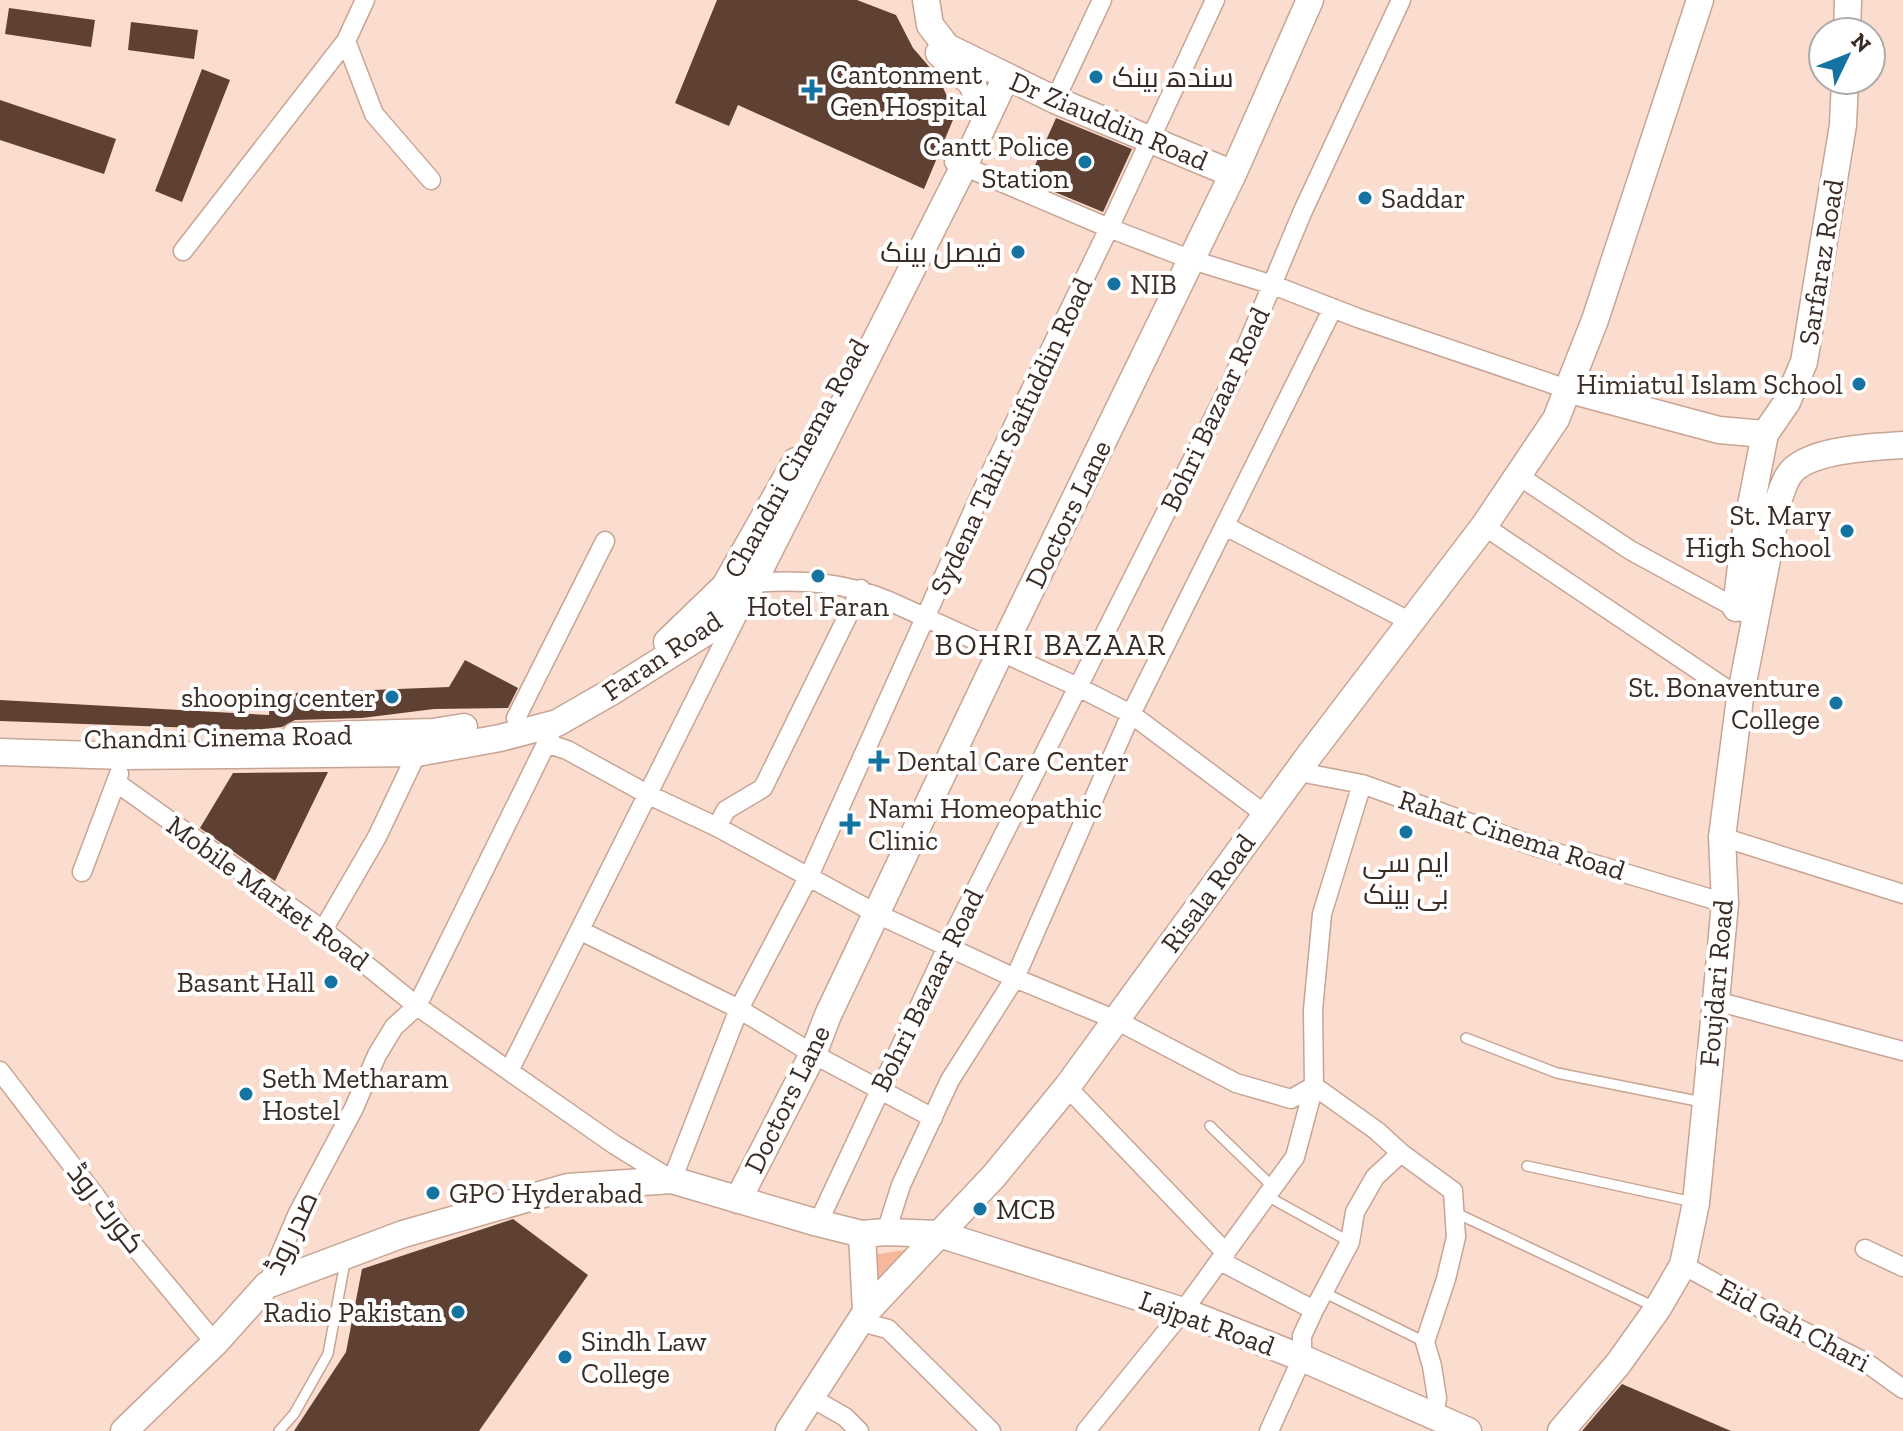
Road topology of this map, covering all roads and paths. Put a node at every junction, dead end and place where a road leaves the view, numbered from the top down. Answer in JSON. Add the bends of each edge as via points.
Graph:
{"nodes":[{"id":1,"x":365,"y":0,"type":"edge"},
{"id":2,"x":909,"y":0,"type":"edge"},
{"id":3,"x":926,"y":0,"type":"edge"},
{"id":4,"x":1102,"y":0,"type":"edge"},
{"id":5,"x":1215,"y":0,"type":"edge"},
{"id":6,"x":1310,"y":0,"type":"edge"},
{"id":7,"x":1401,"y":0,"type":"edge"},
{"id":8,"x":1700,"y":0,"type":"edge"},
{"id":9,"x":346,"y":41,"type":"junction"},
{"id":10,"x":999,"y":74,"type":"junction"},
{"id":11,"x":1844,"y":96,"type":"edge"},
{"id":12,"x":1055,"y":100,"type":"junction"},
{"id":13,"x":979,"y":105,"type":"junction"},
{"id":14,"x":1151,"y":138,"type":"junction"},
{"id":15,"x":958,"y":164,"type":"junction"},
{"id":16,"x":1233,"y":174,"type":"junction"},
{"id":17,"x":431,"y":180,"type":"dead end"},
{"id":18,"x":1109,"y":228,"type":"junction"},
{"id":19,"x":183,"y":251,"type":"dead end"},
{"id":20,"x":1192,"y":260,"type":"junction"},
{"id":21,"x":1273,"y":285,"type":"junction"},
{"id":22,"x":1333,"y":308,"type":"junction"},
{"id":23,"x":1570,"y":390,"type":"junction"},
{"id":24,"x":1765,"y":434,"type":"junction"},
{"id":25,"x":1903,"y":445,"type":"edge"},
{"id":26,"x":1519,"y":476,"type":"junction"},
{"id":27,"x":1225,"y":526,"type":"junction"},
{"id":28,"x":1484,"y":526,"type":"junction"},
{"id":29,"x":605,"y":541,"type":"dead end"},
{"id":30,"x":753,"y":583,"type":"junction"},
{"id":31,"x":861,"y":589,"type":"junction"},
{"id":32,"x":1746,"y":613,"type":"junction"},
{"id":33,"x":926,"y":617,"type":"junction"},
{"id":34,"x":1411,"y":622,"type":"junction"},
{"id":35,"x":1000,"y":653,"type":"junction"},
{"id":36,"x":1078,"y":687,"type":"junction"},
{"id":37,"x":1740,"y":698,"type":"junction"},
{"id":38,"x":1131,"y":714,"type":"junction"},
{"id":39,"x":516,"y":718,"type":"junction"},
{"id":40,"x":552,"y":733,"type":"junction"},
{"id":41,"x":0,"y":736,"type":"edge"},
{"id":42,"x":0,"y":752,"type":"edge"},
{"id":43,"x":417,"y":753,"type":"junction"},
{"id":44,"x":124,"y":756,"type":"junction"},
{"id":45,"x":1299,"y":772,"type":"junction"},
{"id":46,"x":117,"y":783,"type":"junction"},
{"id":47,"x":1362,"y":784,"type":"junction"},
{"id":48,"x":649,"y":795,"type":"junction"},
{"id":49,"x":1266,"y":815,"type":"junction"},
{"id":50,"x":717,"y":827,"type":"junction"},
{"id":51,"x":1722,"y":837,"type":"junction"},
{"id":52,"x":82,"y":872,"type":"dead end"},
{"id":53,"x":809,"y":876,"type":"junction"},
{"id":54,"x":1903,"y":894,"type":"edge"},
{"id":55,"x":1725,"y":903,"type":"junction"},
{"id":56,"x":877,"y":914,"type":"junction"},
{"id":57,"x":323,"y":930,"type":"junction"},
{"id":58,"x":581,"y":931,"type":"junction"},
{"id":59,"x":948,"y":945,"type":"junction"},
{"id":60,"x":1015,"y":978,"type":"junction"},
{"id":61,"x":1716,"y":1001,"type":"junction"},
{"id":62,"x":417,"y":1006,"type":"junction"},
{"id":63,"x":739,"y":1009,"type":"junction"},
{"id":64,"x":1116,"y":1020,"type":"junction"},
{"id":65,"x":1466,"y":1038,"type":"dead end"},
{"id":66,"x":1903,"y":1051,"type":"edge"},
{"id":67,"x":813,"y":1054,"type":"junction"},
{"id":68,"x":0,"y":1071,"type":"edge"},
{"id":69,"x":509,"y":1071,"type":"junction"},
{"id":70,"x":1314,"y":1086,"type":"junction"},
{"id":71,"x":1067,"y":1087,"type":"junction"},
{"id":72,"x":879,"y":1088,"type":"junction"},
{"id":73,"x":1706,"y":1103,"type":"junction"},
{"id":74,"x":933,"y":1118,"type":"junction"},
{"id":75,"x":1210,"y":1126,"type":"dead end"},
{"id":76,"x":1401,"y":1153,"type":"junction"},
{"id":77,"x":1527,"y":1166,"type":"dead end"},
{"id":78,"x":672,"y":1180,"type":"junction"},
{"id":79,"x":1270,"y":1191,"type":"junction"},
{"id":80,"x":738,"y":1200,"type":"junction"},
{"id":81,"x":1696,"y":1203,"type":"junction"},
{"id":82,"x":1454,"y":1212,"type":"junction"},
{"id":83,"x":818,"y":1223,"type":"junction"},
{"id":84,"x":874,"y":1233,"type":"junction"},
{"id":85,"x":939,"y":1234,"type":"junction"},
{"id":86,"x":1350,"y":1242,"type":"junction"},
{"id":87,"x":1865,"y":1249,"type":"dead end"},
{"id":88,"x":346,"y":1254,"type":"junction"},
{"id":89,"x":1223,"y":1257,"type":"junction"},
{"id":90,"x":1683,"y":1265,"type":"junction"},
{"id":91,"x":1903,"y":1267,"type":"edge"},
{"id":92,"x":267,"y":1285,"type":"junction"},
{"id":93,"x":1323,"y":1292,"type":"junction"},
{"id":94,"x":1658,"y":1308,"type":"junction"},
{"id":95,"x":1314,"y":1310,"type":"junction"},
{"id":96,"x":1183,"y":1311,"type":"junction"},
{"id":97,"x":863,"y":1317,"type":"junction"},
{"id":98,"x":1425,"y":1342,"type":"junction"},
{"id":99,"x":215,"y":1343,"type":"junction"},
{"id":100,"x":1302,"y":1358,"type":"junction"},
{"id":101,"x":1903,"y":1389,"type":"edge"},
{"id":102,"x":810,"y":1397,"type":"junction"},
{"id":103,"x":1434,"y":1416,"type":"junction"},
{"id":104,"x":124,"y":1431,"type":"edge"},
{"id":105,"x":279,"y":1431,"type":"edge"},
{"id":106,"x":789,"y":1431,"type":"edge"},
{"id":107,"x":859,"y":1431,"type":"edge"},
{"id":108,"x":991,"y":1431,"type":"edge"},
{"id":109,"x":1086,"y":1431,"type":"edge"},
{"id":110,"x":1269,"y":1431,"type":"edge"},
{"id":111,"x":1468,"y":1431,"type":"edge"},
{"id":112,"x":1561,"y":1431,"type":"edge"}],
"edges":[{"from":1,"to":9,"type":"street"},
{"from":2,"to":13,"type":"street","name":"Dr Ziauddin Road","via":[[930,43],[973,85]]},
{"from":3,"to":10,"type":"street","name":"Dr Ziauddin Road","via":[[930,25],[947,47]]},
{"from":4,"to":12,"type":"street"},
{"from":5,"to":14,"type":"street","name":"Sydena Tahir Saifuddin Road"},
{"from":6,"to":16,"type":"street","name":"Doctors Lane"},
{"from":7,"to":21,"type":"street","name":"Bohri Bazaar Road"},
{"from":8,"to":23,"type":"street","name":"Risala Road"},
{"from":9,"to":17,"type":"street","via":[[374,114]]},
{"from":9,"to":19,"type":"street"},
{"from":10,"to":12,"type":"street","name":"Dr Ziauddin Road"},
{"from":10,"to":13,"type":"street","name":"Chandni Cinema Road"},
{"from":10,"to":15,"type":"street","name":"Faran Road"},
{"from":11,"to":24,"type":"street","name":"Sarfaraz Road","via":[[1804,362],[1787,402]]},
{"from":12,"to":14,"type":"street","name":"Dr Ziauddin Road"},
{"from":13,"to":15,"type":"street","name":"Chandni Cinema Road"},
{"from":14,"to":16,"type":"street","name":"Dr Ziauddin Road"},
{"from":14,"to":18,"type":"street","name":"Sydena Tahir Saifuddin Road"},
{"from":15,"to":18,"type":"street"},
{"from":15,"to":30,"type":"street","name":"Faran Road"},
{"from":15,"to":39,"type":"street","name":"Chandni Cinema Road","via":[[725,586],[631,669],[583,695]]},
{"from":16,"to":20,"type":"street","name":"Doctors Lane"},
{"from":18,"to":20,"type":"street"},
{"from":18,"to":33,"type":"street","name":"Sydena Tahir Saifuddin Road"},
{"from":20,"to":21,"type":"street"},
{"from":20,"to":35,"type":"street","name":"Doctors Lane"},
{"from":21,"to":22,"type":"street"},
{"from":21,"to":36,"type":"street","name":"Bohri Bazaar Road","via":[[1231,383]]},
{"from":22,"to":23,"type":"street"},
{"from":22,"to":27,"type":"street"},
{"from":23,"to":24,"type":"street","via":[[1719,430]]},
{"from":23,"to":26,"type":"street","name":"Risala Road"},
{"from":24,"to":32,"type":"street","via":[[1744,541]]},
{"from":25,"to":32,"type":"street","name":"Foujdari Road","via":[[1837,451],[1790,473]]},
{"from":26,"to":28,"type":"street","name":"Risala Road"},
{"from":26,"to":32,"type":"street","via":[[1630,550]]},
{"from":27,"to":34,"type":"street"},
{"from":27,"to":38,"type":"street"},
{"from":28,"to":34,"type":"street","name":"Risala Road"},
{"from":28,"to":37,"type":"street"},
{"from":29,"to":39,"type":"street"},
{"from":30,"to":31,"type":"street","via":[[795,579]]},
{"from":30,"to":40,"type":"street","name":"Faran Road","via":[[719,624]]},
{"from":30,"to":48,"type":"street"},
{"from":31,"to":33,"type":"street"},
{"from":31,"to":50,"type":"street","via":[[763,788],[726,810]]},
{"from":32,"to":37,"type":"street","name":"Foujdari Road"},
{"from":33,"to":35,"type":"street"},
{"from":33,"to":53,"type":"street","name":"Sydena Tahir Saifuddin Road"},
{"from":34,"to":45,"type":"street","name":"Risala Road"},
{"from":35,"to":36,"type":"street"},
{"from":35,"to":56,"type":"street","name":"Doctors Lane"},
{"from":36,"to":38,"type":"street"},
{"from":36,"to":59,"type":"street","name":"Bohri Bazaar Road"},
{"from":37,"to":51,"type":"street","name":"Foujdari Road"},
{"from":38,"to":49,"type":"street"},
{"from":38,"to":60,"type":"street"},
{"from":39,"to":41,"type":"street","name":"Chandni Cinema Road","via":[[433,732],[112,742]]},
{"from":40,"to":43,"type":"street","name":"Faran Road"},
{"from":40,"to":48,"type":"street","via":[[567,750]]},
{"from":40,"to":62,"type":"street","name":"صدر روڈ"},
{"from":42,"to":44,"type":"street","name":"Faran Road"},
{"from":43,"to":44,"type":"street","name":"Faran Road"},
{"from":43,"to":57,"type":"street","via":[[377,837]]},
{"from":44,"to":46,"type":"street"},
{"from":45,"to":47,"type":"street","name":"Rahat Cinema Road"},
{"from":45,"to":49,"type":"street","name":"Risala Road"},
{"from":46,"to":52,"type":"street"},
{"from":46,"to":57,"type":"street","name":"Mobile Market Road"},
{"from":47,"to":55,"type":"street","name":"Rahat Cinema Road","via":[[1537,847]]},
{"from":47,"to":70,"type":"street","via":[[1322,914],[1313,1010]]},
{"from":48,"to":50,"type":"street"},
{"from":48,"to":58,"type":"street"},
{"from":49,"to":64,"type":"street","name":"Risala Road"},
{"from":50,"to":53,"type":"street"},
{"from":51,"to":54,"type":"street"},
{"from":51,"to":55,"type":"street","name":"Foujdari Road"},
{"from":53,"to":56,"type":"street"},
{"from":53,"to":63,"type":"street","name":"Sydena Tahir Saifuddin Road"},
{"from":55,"to":61,"type":"street","name":"Foujdari Road"},
{"from":56,"to":59,"type":"street"},
{"from":56,"to":67,"type":"street","name":"Doctors Lane"},
{"from":57,"to":62,"type":"street","name":"Mobile Market Road"},
{"from":58,"to":63,"type":"street"},
{"from":58,"to":69,"type":"street"},
{"from":59,"to":60,"type":"street"},
{"from":59,"to":72,"type":"street","name":"Bohri Bazaar Road"},
{"from":60,"to":64,"type":"street"},
{"from":60,"to":74,"type":"street","via":[[950,1080]]},
{"from":61,"to":66,"type":"street"},
{"from":61,"to":73,"type":"street","name":"Foujdari Road"},
{"from":62,"to":69,"type":"street","name":"Mobile Market Road"},
{"from":62,"to":92,"type":"street","name":"صدر روڈ","via":[[394,1027],[377,1055]]},
{"from":63,"to":67,"type":"street"},
{"from":63,"to":78,"type":"street","name":"Sydena Tahir Saifuddin Road"},
{"from":64,"to":70,"type":"street","via":[[1236,1083],[1291,1099]]},
{"from":64,"to":71,"type":"street","name":"Risala Road"},
{"from":65,"to":73,"type":"lane","via":[[1557,1073]]},
{"from":67,"to":72,"type":"street"},
{"from":67,"to":80,"type":"street","name":"Doctors Lane"},
{"from":68,"to":99,"type":"street","name":"کورٹ روڈ"},
{"from":69,"to":78,"type":"street","name":"Mobile Market Road"},
{"from":70,"to":76,"type":"street"},
{"from":70,"to":79,"type":"street","via":[[1295,1157]]},
{"from":71,"to":85,"type":"street","name":"Risala Road"},
{"from":71,"to":89,"type":"street"},
{"from":72,"to":74,"type":"street"},
{"from":72,"to":83,"type":"street","name":"Bohri Bazaar Road"},
{"from":73,"to":81,"type":"street","name":"Foujdari Road"},
{"from":74,"to":84,"type":"street"},
{"from":75,"to":79,"type":"lane"},
{"from":76,"to":82,"type":"street","via":[[1453,1191]]},
{"from":76,"to":86,"type":"street","via":[[1375,1177],[1355,1212]]},
{"from":77,"to":81,"type":"lane"},
{"from":78,"to":80,"type":"street","name":"Lajpat Road"},
{"from":78,"to":88,"type":"street","via":[[568,1187]]},
{"from":79,"to":86,"type":"lane"},
{"from":79,"to":89,"type":"street"},
{"from":80,"to":83,"type":"street","name":"Lajpat Road"},
{"from":81,"to":90,"type":"street","name":"Foujdari Road"},
{"from":82,"to":94,"type":"lane"},
{"from":82,"to":98,"type":"street","via":[[1456,1237]]},
{"from":83,"to":84,"type":"street","name":"Lajpat Road"},
{"from":84,"to":85,"type":"street","name":"Lajpat Road"},
{"from":84,"to":97,"type":"street"},
{"from":85,"to":96,"type":"street","name":"Lajpat Road"},
{"from":85,"to":97,"type":"street","name":"Risala Road"},
{"from":86,"to":93,"type":"street"},
{"from":87,"to":91,"type":"street"},
{"from":88,"to":92,"type":"street"},
{"from":88,"to":105,"type":"lane","via":[[328,1354]]},
{"from":89,"to":95,"type":"street"},
{"from":89,"to":96,"type":"street"},
{"from":90,"to":94,"type":"street","name":"Foujdari Road"},
{"from":90,"to":101,"type":"street","name":"Eid Gah Chari","via":[[1867,1363]]},
{"from":92,"to":99,"type":"street","name":"صدر روڈ"},
{"from":93,"to":95,"type":"street"},
{"from":93,"to":98,"type":"lane"},
{"from":94,"to":112,"type":"street","name":"Foujdari Road"},
{"from":95,"to":100,"type":"street","via":[[1302,1336]]},
{"from":96,"to":100,"type":"street","name":"Lajpat Road"},
{"from":96,"to":109,"type":"street"},
{"from":97,"to":102,"type":"street","name":"Risala Road"},
{"from":97,"to":108,"type":"street","via":[[888,1329]]},
{"from":98,"to":103,"type":"street","via":[[1437,1398]]},
{"from":99,"to":104,"type":"street","name":"صدر روڈ"},
{"from":100,"to":103,"type":"street","name":"Lajpat Road"},
{"from":100,"to":110,"type":"street"},
{"from":102,"to":106,"type":"street","name":"Risala Road"},
{"from":102,"to":107,"type":"street"},
{"from":103,"to":111,"type":"street","name":"Lajpat Road"}]}
